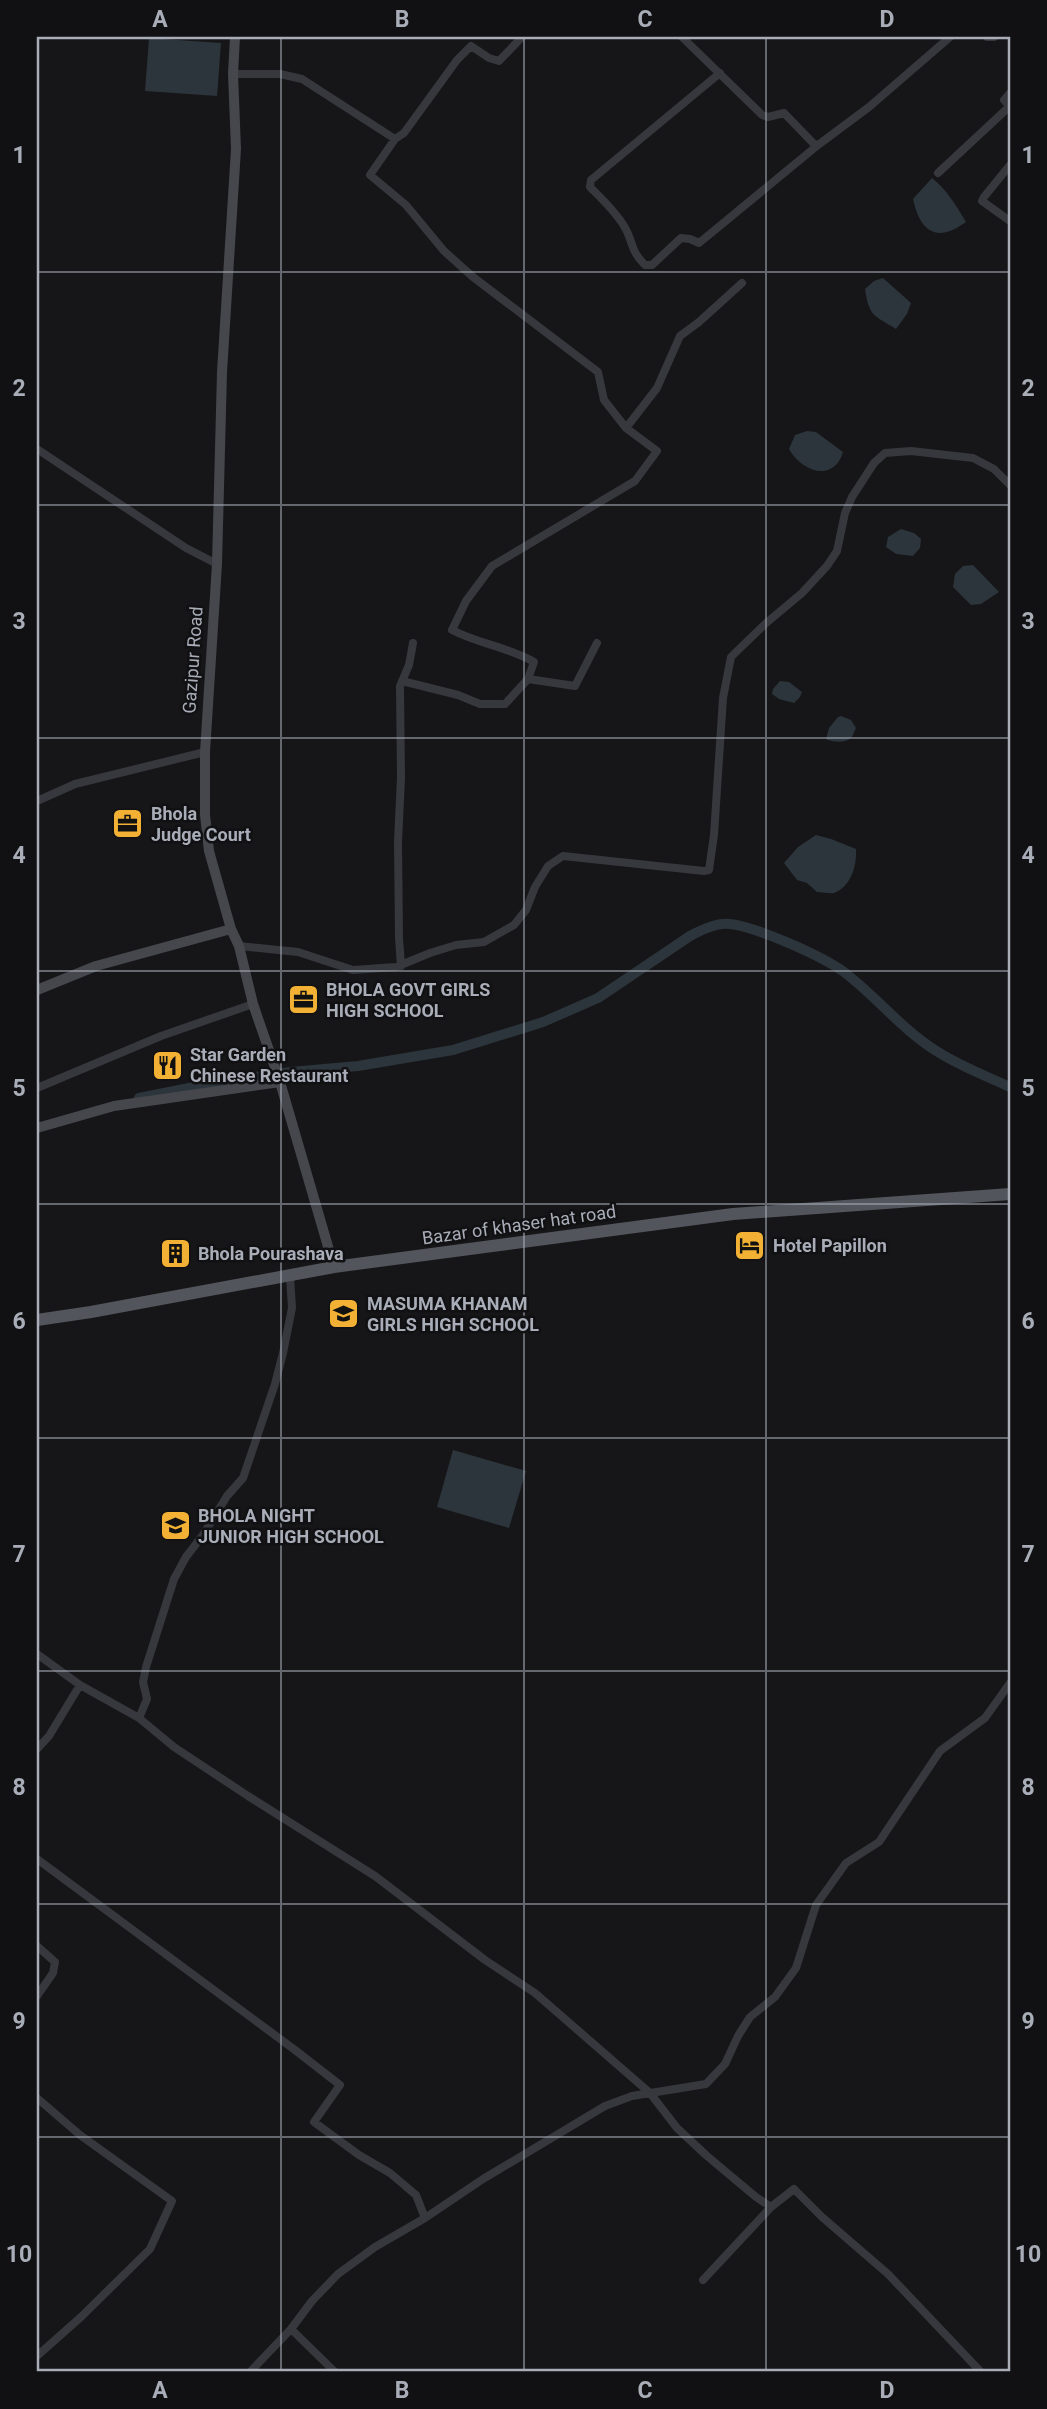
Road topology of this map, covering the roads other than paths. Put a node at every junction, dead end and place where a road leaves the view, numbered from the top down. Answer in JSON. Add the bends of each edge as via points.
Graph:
{"nodes":[{"id":1,"x":235,"y":37,"type":"edge"},
{"id":2,"x":522,"y":37,"type":"edge"},
{"id":3,"x":682,"y":37,"type":"edge"},
{"id":4,"x":950,"y":37,"type":"edge"},
{"id":5,"x":987,"y":37,"type":"edge"},
{"id":6,"x":994,"y":37,"type":"edge"},
{"id":7,"x":720,"y":73,"type":"junction"},
{"id":8,"x":233,"y":74,"type":"junction"},
{"id":9,"x":1010,"y":93,"type":"edge"},
{"id":10,"x":1010,"y":106,"type":"edge"},
{"id":11,"x":395,"y":138,"type":"junction"},
{"id":12,"x":818,"y":145,"type":"junction"},
{"id":13,"x":1010,"y":165,"type":"edge"},
{"id":14,"x":938,"y":173,"type":"dead end"},
{"id":15,"x":1010,"y":221,"type":"edge"},
{"id":16,"x":742,"y":283,"type":"dead end"},
{"id":17,"x":626,"y":428,"type":"junction"},
{"id":18,"x":37,"y":449,"type":"edge"},
{"id":19,"x":1010,"y":485,"type":"edge"},
{"id":20,"x":217,"y":564,"type":"junction"},
{"id":21,"x":413,"y":643,"type":"dead end"},
{"id":22,"x":597,"y":643,"type":"dead end"},
{"id":23,"x":528,"y":679,"type":"junction"},
{"id":24,"x":402,"y":681,"type":"junction"},
{"id":25,"x":205,"y":752,"type":"junction"},
{"id":26,"x":37,"y":801,"type":"edge"},
{"id":27,"x":231,"y":929,"type":"junction"},
{"id":28,"x":239,"y":946,"type":"junction"},
{"id":29,"x":401,"y":965,"type":"junction"},
{"id":30,"x":37,"y":990,"type":"edge"},
{"id":31,"x":253,"y":1004,"type":"junction"},
{"id":32,"x":280,"y":1082,"type":"junction"},
{"id":33,"x":37,"y":1088,"type":"edge"},
{"id":34,"x":37,"y":1128,"type":"edge"},
{"id":35,"x":1010,"y":1194,"type":"edge"},
{"id":36,"x":334,"y":1267,"type":"junction"},
{"id":37,"x":290,"y":1276,"type":"junction"},
{"id":38,"x":37,"y":1320,"type":"edge"},
{"id":39,"x":37,"y":1654,"type":"edge"},
{"id":40,"x":1010,"y":1683,"type":"edge"},
{"id":41,"x":80,"y":1685,"type":"junction"},
{"id":42,"x":139,"y":1718,"type":"junction"},
{"id":43,"x":37,"y":1749,"type":"edge"},
{"id":44,"x":37,"y":1858,"type":"edge"},
{"id":45,"x":37,"y":1946,"type":"edge"},
{"id":46,"x":37,"y":1996,"type":"edge"},
{"id":47,"x":650,"y":2093,"type":"junction"},
{"id":48,"x":37,"y":2098,"type":"edge"},
{"id":49,"x":771,"y":2207,"type":"junction"},
{"id":50,"x":425,"y":2218,"type":"junction"},
{"id":51,"x":703,"y":2280,"type":"dead end"},
{"id":52,"x":291,"y":2329,"type":"junction"},
{"id":53,"x":37,"y":2356,"type":"edge"},
{"id":54,"x":250,"y":2372,"type":"edge"},
{"id":55,"x":335,"y":2372,"type":"edge"},
{"id":56,"x":981,"y":2372,"type":"edge"}],
"edges":[{"from":1,"to":8,"type":"street","name":"Gazipur Road"},
{"from":2,"to":11,"type":"street","via":[[499,61],[471,46],[404,133]]},
{"from":3,"to":7,"type":"street"},
{"from":4,"to":12,"type":"street"},
{"from":5,"to":6,"type":"street"},
{"from":7,"to":12,"type":"street","via":[[762,115],[784,113]]},
{"from":7,"to":12,"type":"street","via":[[592,180],[590,187],[625,227],[634,254],[645,265],[652,265],[681,238],[699,243]]},
{"from":8,"to":11,"type":"street","via":[[303,79]]},
{"from":8,"to":20,"type":"street","name":"Gazipur Road","via":[[236,149],[222,372]]},
{"from":9,"to":10,"type":"street","via":[[1004,100]]},
{"from":10,"to":14,"type":"street"},
{"from":11,"to":17,"type":"street","via":[[370,176],[406,205],[444,251],[473,276],[598,372],[604,400]]},
{"from":13,"to":15,"type":"street","via":[[982,201]]},
{"from":16,"to":17,"type":"street","via":[[680,336],[657,388]]},
{"from":17,"to":23,"type":"street","via":[[657,451],[635,481],[492,566],[452,630],[534,663]]},
{"from":18,"to":20,"type":"street"},
{"from":19,"to":29,"type":"street","via":[[973,458],[911,451],[885,453],[874,463],[852,497],[827,566],[731,657],[723,698],[709,870],[563,856],[548,866],[514,925],[484,942],[456,945]]},
{"from":20,"to":25,"type":"street","name":"Gazipur Road"},
{"from":21,"to":24,"type":"street"},
{"from":22,"to":23,"type":"street","via":[[575,686]]},
{"from":23,"to":24,"type":"street","via":[[505,704],[480,704]]},
{"from":24,"to":29,"type":"street"},
{"from":25,"to":26,"type":"street","via":[[75,784]]},
{"from":25,"to":27,"type":"street","name":"Gazipur Road","via":[[209,851]]},
{"from":27,"to":28,"type":"street","name":"Gazipur Road"},
{"from":27,"to":30,"type":"street","via":[[96,966]]},
{"from":28,"to":29,"type":"street","via":[[298,952],[353,970]]},
{"from":28,"to":31,"type":"street","name":"Gazipur Road"},
{"from":31,"to":32,"type":"street","name":"Gazipur Road"},
{"from":31,"to":33,"type":"street","via":[[161,1036]]},
{"from":32,"to":34,"type":"street","via":[[114,1106]]},
{"from":32,"to":36,"type":"street","name":"Gazipur Road"},
{"from":35,"to":36,"type":"main road","name":"Bazar of khaser hat road","via":[[733,1214]]},
{"from":36,"to":37,"type":"main road","name":"Bazar of khaser hat road"},
{"from":37,"to":38,"type":"main road","name":"Bazar of khaser hat road"},
{"from":37,"to":42,"type":"street","via":[[292,1308],[283,1353],[243,1478],[174,1578],[146,1667],[147,1699]]},
{"from":39,"to":41,"type":"street"},
{"from":40,"to":47,"type":"street","via":[[985,1718],[940,1751],[879,1842],[846,1863],[816,1905],[796,1968],[775,1997],[750,2017],[725,2064],[706,2084]]},
{"from":41,"to":42,"type":"street"},
{"from":41,"to":43,"type":"street"},
{"from":42,"to":47,"type":"street","via":[[174,1747],[375,1876],[525,1985]]},
{"from":44,"to":50,"type":"street","via":[[340,2085],[314,2122],[416,2195]]},
{"from":45,"to":46,"type":"street","via":[[55,1966]]},
{"from":47,"to":49,"type":"street","via":[[687,2138]]},
{"from":47,"to":50,"type":"street","via":[[606,2106],[577,2122]]},
{"from":48,"to":53,"type":"street","via":[[172,2201],[150,2249]]},
{"from":49,"to":51,"type":"street"},
{"from":49,"to":56,"type":"street","via":[[794,2189],[888,2274]]},
{"from":50,"to":52,"type":"street","via":[[338,2274]]},
{"from":52,"to":54,"type":"street"},
{"from":52,"to":55,"type":"street"}]}
